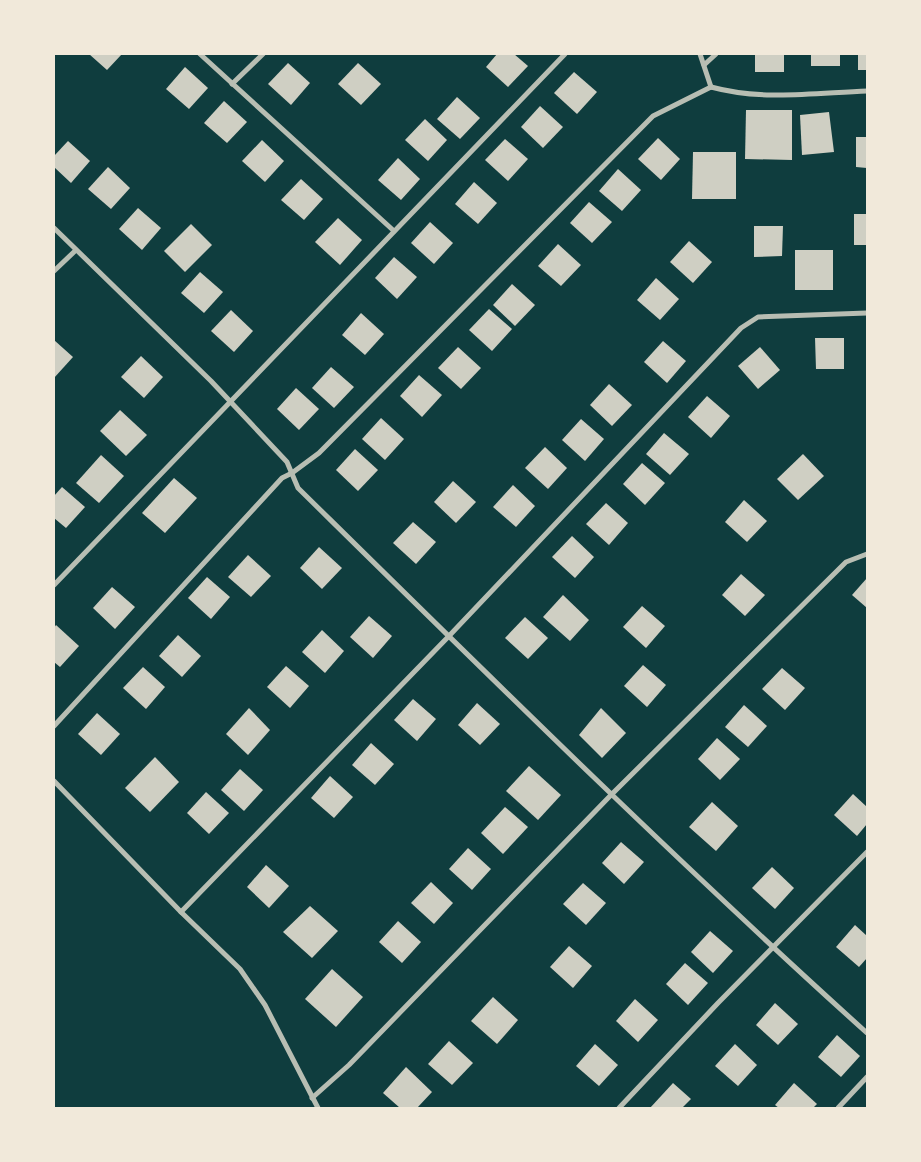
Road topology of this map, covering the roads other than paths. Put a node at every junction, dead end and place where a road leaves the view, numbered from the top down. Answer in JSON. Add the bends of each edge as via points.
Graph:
{"nodes":[{"id":1,"x":200,"y":54,"type":"edge"},
{"id":2,"x":262,"y":54,"type":"edge"},
{"id":3,"x":565,"y":54,"type":"edge"},
{"id":4,"x":700,"y":54,"type":"edge"},
{"id":5,"x":716,"y":54,"type":"edge"},
{"id":6,"x":704,"y":65,"type":"junction"},
{"id":7,"x":232,"y":84,"type":"junction"},
{"id":8,"x":711,"y":87,"type":"junction"},
{"id":9,"x":867,"y":92,"type":"edge"},
{"id":10,"x":54,"y":228,"type":"edge"},
{"id":11,"x":394,"y":230,"type":"junction"},
{"id":12,"x":76,"y":250,"type":"junction"},
{"id":13,"x":54,"y":271,"type":"edge"},
{"id":14,"x":867,"y":313,"type":"edge"},
{"id":15,"x":230,"y":401,"type":"junction"},
{"id":16,"x":292,"y":473,"type":"junction"},
{"id":17,"x":867,"y":554,"type":"edge"},
{"id":18,"x":54,"y":585,"type":"edge"},
{"id":19,"x":449,"y":636,"type":"junction"},
{"id":20,"x":54,"y":726,"type":"edge"},
{"id":21,"x":54,"y":781,"type":"edge"},
{"id":22,"x":611,"y":795,"type":"junction"},
{"id":23,"x":867,"y":852,"type":"edge"},
{"id":24,"x":180,"y":912,"type":"junction"},
{"id":25,"x":773,"y":948,"type":"junction"},
{"id":26,"x":867,"y":1033,"type":"edge"},
{"id":27,"x":867,"y":1077,"type":"edge"},
{"id":28,"x":312,"y":1098,"type":"junction"},
{"id":29,"x":318,"y":1108,"type":"edge"},
{"id":30,"x":618,"y":1108,"type":"edge"},
{"id":31,"x":838,"y":1108,"type":"edge"}],
"edges":[{"from":1,"to":7,"type":"street"},
{"from":2,"to":7,"type":"street"},
{"from":3,"to":11,"type":"street"},
{"from":4,"to":6,"type":"street"},
{"from":5,"to":6,"type":"street"},
{"from":6,"to":8,"type":"street"},
{"from":7,"to":11,"type":"street"},
{"from":8,"to":9,"type":"street","via":[[755,96]]},
{"from":8,"to":16,"type":"street","via":[[653,116],[319,454]]},
{"from":10,"to":12,"type":"street"},
{"from":11,"to":15,"type":"street"},
{"from":12,"to":13,"type":"street"},
{"from":12,"to":15,"type":"street"},
{"from":14,"to":19,"type":"street","via":[[758,317],[741,328]]},
{"from":15,"to":16,"type":"street","via":[[287,462]]},
{"from":15,"to":18,"type":"street"},
{"from":16,"to":19,"type":"street","via":[[298,488]]},
{"from":16,"to":20,"type":"street","via":[[282,478]]},
{"from":17,"to":22,"type":"street","via":[[846,562]]},
{"from":19,"to":22,"type":"street"},
{"from":19,"to":24,"type":"street"},
{"from":21,"to":24,"type":"street"},
{"from":22,"to":25,"type":"street"},
{"from":22,"to":28,"type":"street"},
{"from":23,"to":25,"type":"street"},
{"from":24,"to":28,"type":"street","via":[[240,969],[265,1006]]},
{"from":25,"to":26,"type":"street"},
{"from":25,"to":30,"type":"street"},
{"from":27,"to":31,"type":"street"},
{"from":28,"to":29,"type":"street"}]}
